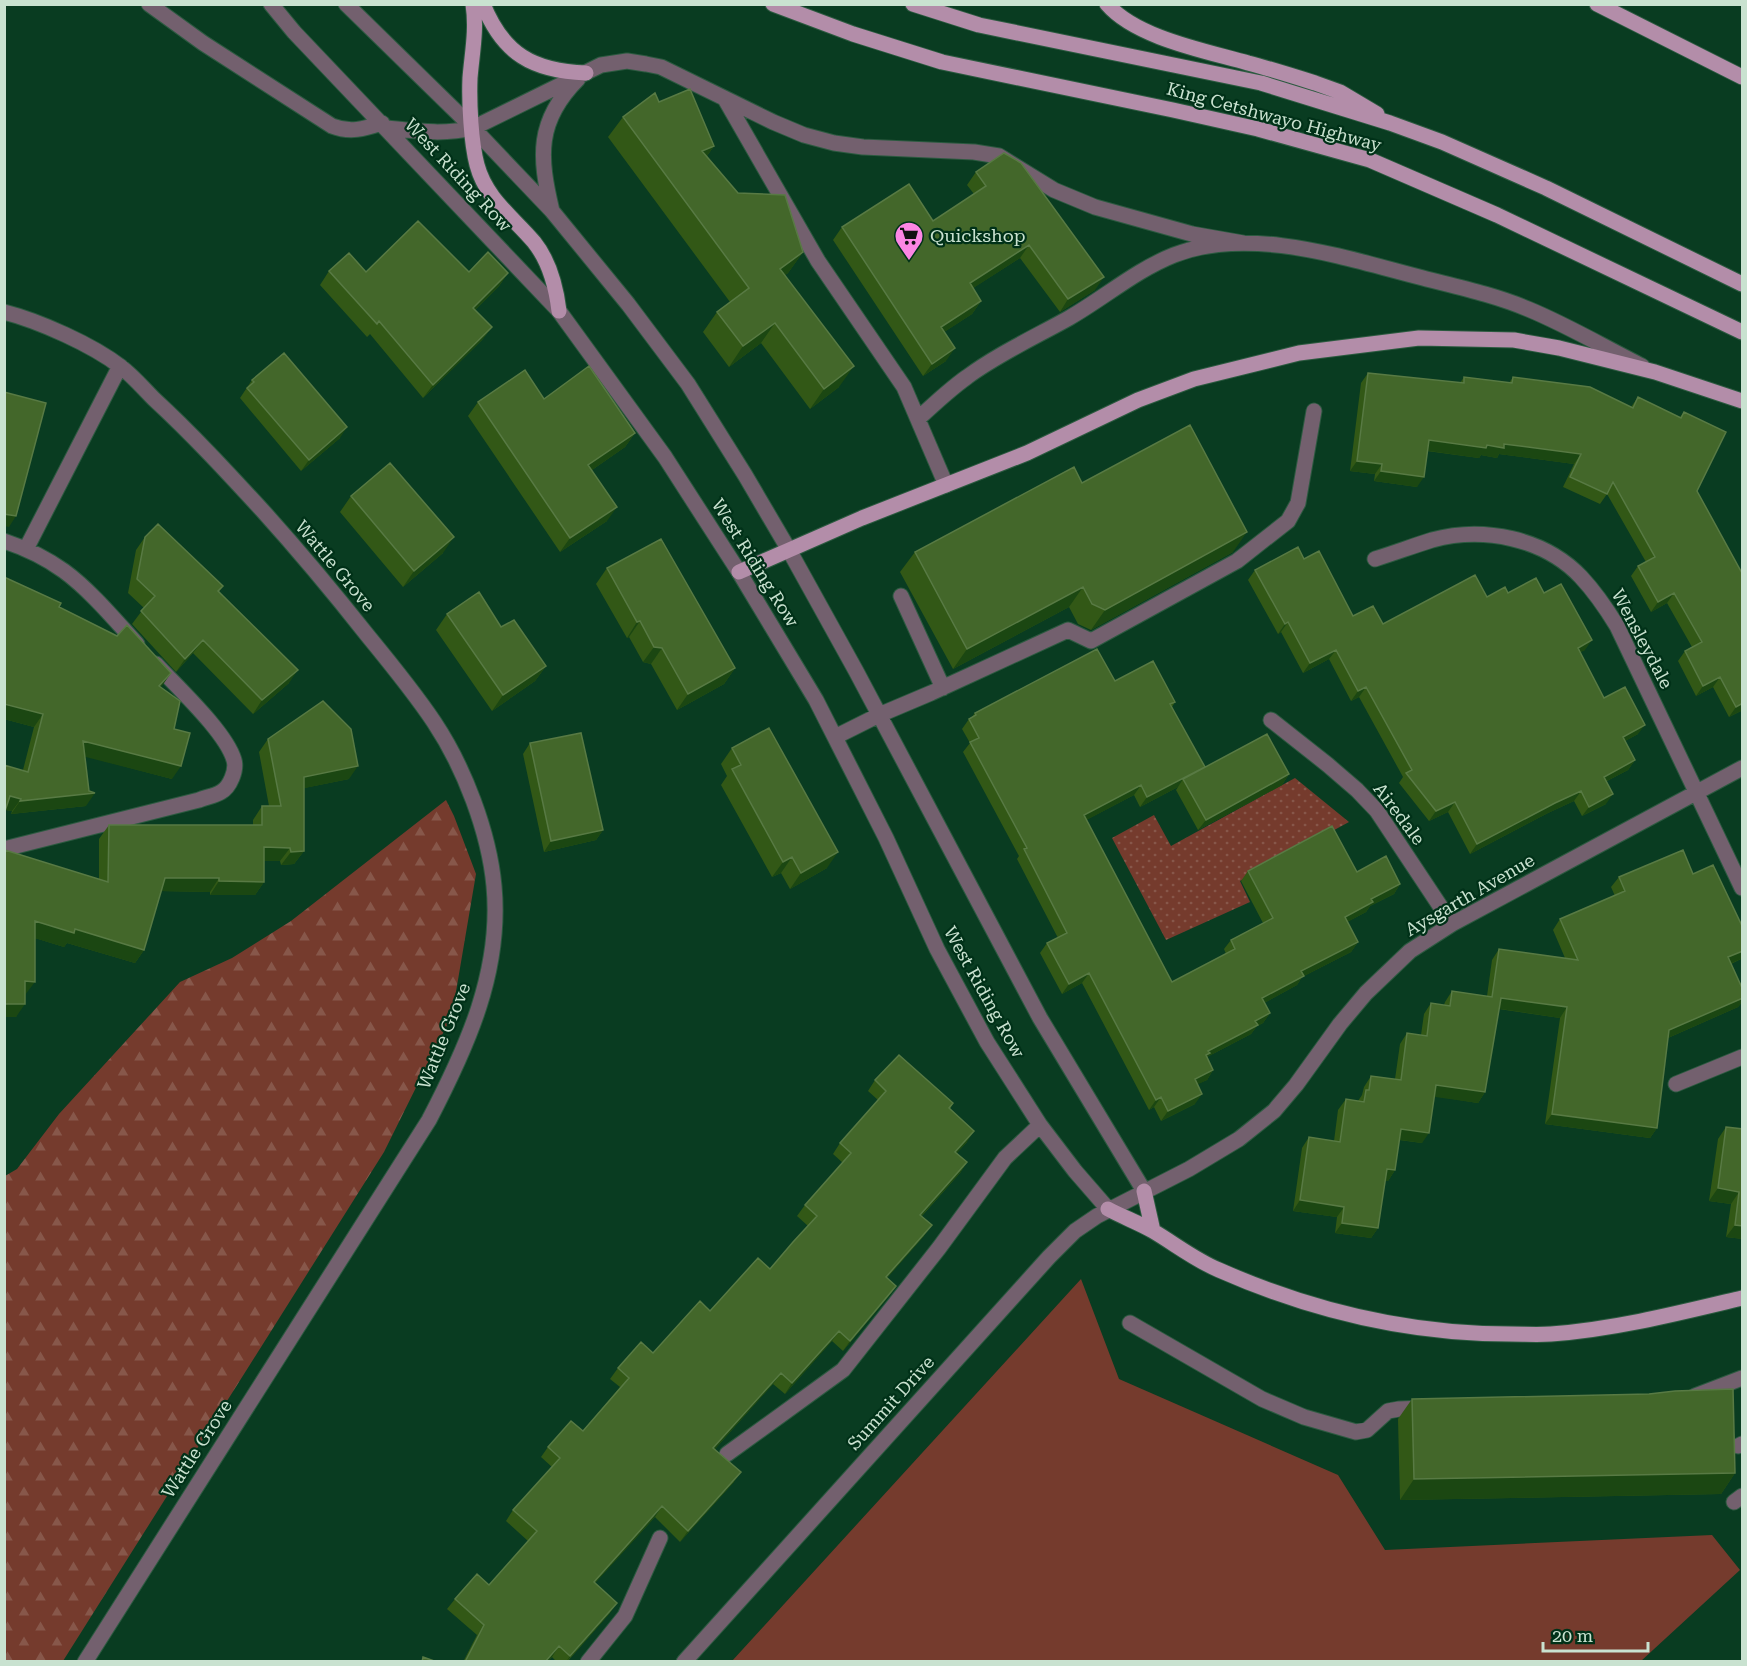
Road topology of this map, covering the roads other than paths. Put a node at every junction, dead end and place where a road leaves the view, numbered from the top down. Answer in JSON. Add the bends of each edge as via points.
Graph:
{"nodes":[{"id":1,"x":149,"y":4,"type":"edge"},
{"id":2,"x":271,"y":4,"type":"edge"},
{"id":3,"x":346,"y":4,"type":"edge"},
{"id":4,"x":473,"y":4,"type":"edge"},
{"id":5,"x":483,"y":4,"type":"edge"},
{"id":6,"x":773,"y":4,"type":"edge"},
{"id":7,"x":914,"y":4,"type":"edge"},
{"id":8,"x":1107,"y":4,"type":"edge"},
{"id":9,"x":1597,"y":4,"type":"edge"},
{"id":10,"x":584,"y":74,"type":"junction"},
{"id":11,"x":1743,"y":77,"type":"edge"},
{"id":12,"x":725,"y":99,"type":"junction"},
{"id":13,"x":1390,"y":123,"type":"junction"},
{"id":14,"x":384,"y":125,"type":"junction"},
{"id":15,"x":473,"y":128,"type":"junction"},
{"id":16,"x":552,"y":211,"type":"junction"},
{"id":17,"x":1243,"y":243,"type":"junction"},
{"id":18,"x":1743,"y":284,"type":"edge"},
{"id":19,"x":559,"y":311,"type":"junction"},
{"id":20,"x":4,"y":312,"type":"edge"},
{"id":21,"x":1743,"y":332,"type":"edge"},
{"id":22,"x":120,"y":366,"type":"junction"},
{"id":23,"x":1655,"y":372,"type":"junction"},
{"id":24,"x":1743,"y":400,"type":"edge"},
{"id":25,"x":1314,"y":411,"type":"dead end"},
{"id":26,"x":919,"y":418,"type":"junction"},
{"id":27,"x":946,"y":485,"type":"junction"},
{"id":28,"x":4,"y":541,"type":"edge"},
{"id":29,"x":26,"y":549,"type":"junction"},
{"id":30,"x":789,"y":550,"type":"junction"},
{"id":31,"x":1375,"y":559,"type":"dead end"},
{"id":32,"x":739,"y":572,"type":"junction"},
{"id":33,"x":901,"y":596,"type":"dead end"},
{"id":34,"x":943,"y":688,"type":"junction"},
{"id":35,"x":879,"y":715,"type":"junction"},
{"id":36,"x":1271,"y":720,"type":"dead end"},
{"id":37,"x":835,"y":737,"type":"junction"},
{"id":38,"x":1743,"y":768,"type":"edge"},
{"id":39,"x":1698,"y":792,"type":"junction"},
{"id":40,"x":4,"y":849,"type":"edge"},
{"id":41,"x":1743,"y":888,"type":"edge"},
{"id":42,"x":1452,"y":924,"type":"junction"},
{"id":43,"x":1743,"y":1057,"type":"edge"},
{"id":44,"x":1676,"y":1084,"type":"dead end"},
{"id":45,"x":1040,"y":1125,"type":"junction"},
{"id":46,"x":1144,"y":1191,"type":"junction"},
{"id":47,"x":1108,"y":1209,"type":"junction"},
{"id":48,"x":1153,"y":1231,"type":"junction"},
{"id":49,"x":1743,"y":1298,"type":"edge"},
{"id":50,"x":1130,"y":1323,"type":"dead end"},
{"id":51,"x":1743,"y":1378,"type":"edge"},
{"id":52,"x":1678,"y":1398,"type":"edge"},
{"id":53,"x":1434,"y":1408,"type":"edge"},
{"id":54,"x":727,"y":1454,"type":"dead end"},
{"id":55,"x":660,"y":1538,"type":"dead end"},
{"id":56,"x":85,"y":1662,"type":"edge"},
{"id":57,"x":588,"y":1662,"type":"edge"},
{"id":58,"x":684,"y":1662,"type":"edge"}],
"edges":[{"from":1,"to":14,"type":"street","via":[[332,126],[359,130]]},
{"from":2,"to":14,"type":"street","name":"West Riding Row"},
{"from":3,"to":15,"type":"street","name":"West Riding Row"},
{"from":4,"to":15,"type":"main road"},
{"from":5,"to":10,"type":"main road","via":[[500,38],[526,59],[547,68]]},
{"from":6,"to":21,"type":"main road","name":"King Cetshwayo Highway","via":[[942,62],[1258,129],[1370,160],[1497,215]]},
{"from":7,"to":13,"type":"main road","name":"King Cetshwayo Highway","via":[[979,25],[1261,83]]},
{"from":8,"to":13,"type":"main road","via":[[1131,24],[1165,38],[1340,92]]},
{"from":9,"to":11,"type":"main road"},
{"from":10,"to":12,"type":"street","via":[[615,62],[646,64],[661,67]]},
{"from":10,"to":15,"type":"street"},
{"from":10,"to":16,"type":"street","via":[[558,103],[544,139],[543,176]]},
{"from":12,"to":17,"type":"street","via":[[783,126],[834,143],[999,156],[1054,190],[1095,207],[1192,234]]},
{"from":12,"to":26,"type":"street","via":[[818,261],[904,387]]},
{"from":13,"to":18,"type":"main road","name":"King Cetshwayo Highway","via":[[1535,184]]},
{"from":14,"to":15,"type":"street","via":[[432,133]]},
{"from":14,"to":19,"type":"street","name":"West Riding Row"},
{"from":15,"to":16,"type":"street","name":"West Riding Row"},
{"from":15,"to":19,"type":"main road","via":[[483,181],[494,201],[545,260],[557,290]]},
{"from":16,"to":30,"type":"street","name":"West Riding Row","via":[[688,384]]},
{"from":17,"to":23,"type":"street","via":[[1311,250],[1477,292],[1527,308]]},
{"from":17,"to":26,"type":"street","via":[[1191,250],[1146,269],[965,378]]},
{"from":19,"to":32,"type":"street","name":"West Riding Row","via":[[665,457]]},
{"from":20,"to":22,"type":"street","name":"Wattle Grove","via":[[55,330]]},
{"from":22,"to":29,"type":"street"},
{"from":22,"to":56,"type":"street","name":"Wattle Grove","via":[[214,457],[315,569],[436,724],[474,803],[486,842],[494,885],[495,935],[490,971],[476,1019],[429,1120]]},
{"from":23,"to":24,"type":"main road"},
{"from":23,"to":27,"type":"main road","via":[[1514,340],[1419,338],[1299,353],[1194,379]]},
{"from":25,"to":34,"type":"street","via":[[1298,503],[1288,520],[1254,550],[1091,641],[1068,630]]},
{"from":26,"to":27,"type":"street"},
{"from":27,"to":30,"type":"main road"},
{"from":28,"to":29,"type":"street"},
{"from":29,"to":40,"type":"street","via":[[64,571],[105,609],[218,732],[235,763],[232,780],[223,792]]},
{"from":30,"to":32,"type":"main road"},
{"from":30,"to":35,"type":"street","name":"West Riding Row"},
{"from":31,"to":39,"type":"street","name":"Wensleydale","via":[[1434,540],[1487,534],[1511,537],[1557,558],[1580,576],[1617,626]]},
{"from":32,"to":37,"type":"street","name":"West Riding Row"},
{"from":33,"to":34,"type":"street"},
{"from":34,"to":35,"type":"street"},
{"from":35,"to":37,"type":"street"},
{"from":35,"to":46,"type":"street","name":"West Riding Row","via":[[1040,1018]]},
{"from":36,"to":42,"type":"street","name":"Airedale","via":[[1377,811]]},
{"from":37,"to":45,"type":"street","name":"West Riding Row","via":[[937,949],[987,1042]]},
{"from":38,"to":39,"type":"street","name":"Aysgarth Avenue"},
{"from":39,"to":41,"type":"street","name":"Wensleydale"},
{"from":39,"to":42,"type":"street","name":"Aysgarth Avenue"},
{"from":42,"to":46,"type":"street","name":"Aysgarth Avenue","via":[[1410,951],[1366,993],[1274,1111],[1229,1145]]},
{"from":43,"to":44,"type":"street"},
{"from":45,"to":47,"type":"street","name":"West Riding Row"},
{"from":45,"to":54,"type":"street","via":[[1005,1158],[843,1370]]},
{"from":46,"to":47,"type":"street","name":"Summit Drive"},
{"from":46,"to":48,"type":"main road"},
{"from":47,"to":48,"type":"main road"},
{"from":47,"to":58,"type":"street","name":"Summit Drive","via":[[1075,1231],[1049,1257]]},
{"from":48,"to":49,"type":"main road","via":[[1218,1270],[1295,1300],[1370,1320],[1467,1334],[1550,1334],[1651,1320]]},
{"from":50,"to":53,"type":"street","via":[[1262,1399],[1304,1417],[1356,1432],[1367,1430],[1388,1411]]},
{"from":51,"to":52,"type":"street","via":[[1700,1395]]},
{"from":55,"to":57,"type":"street","via":[[625,1616]]}]}
